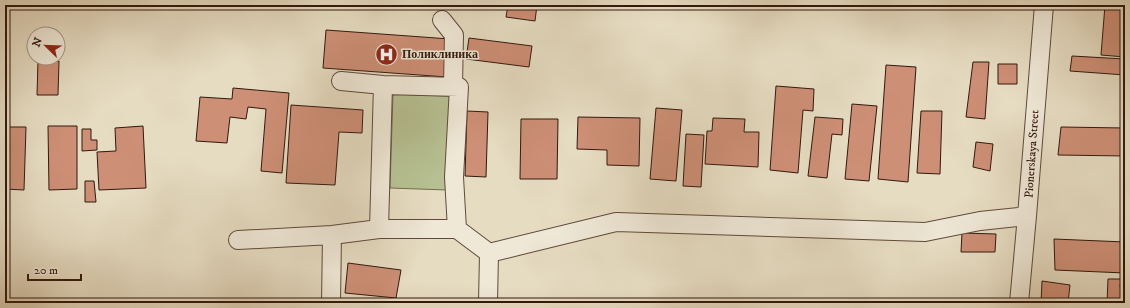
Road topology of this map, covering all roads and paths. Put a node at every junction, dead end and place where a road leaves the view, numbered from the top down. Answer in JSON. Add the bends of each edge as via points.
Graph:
{"nodes":[{"id":1,"x":1044,"y":5,"type":"edge"},
{"id":2,"x":442,"y":20,"type":"dead end"},
{"id":3,"x":341,"y":81,"type":"dead end"},
{"id":4,"x":383,"y":85,"type":"junction"},
{"id":5,"x":453,"y":86,"type":"junction"},
{"id":6,"x":1027,"y":216,"type":"junction"},
{"id":7,"x":379,"y":229,"type":"junction"},
{"id":8,"x":457,"y":229,"type":"junction"},
{"id":9,"x":332,"y":235,"type":"junction"},
{"id":10,"x":238,"y":240,"type":"dead end"},
{"id":11,"x":489,"y":253,"type":"junction"},
{"id":12,"x":331,"y":303,"type":"edge"},
{"id":13,"x":488,"y":303,"type":"edge"},
{"id":14,"x":1019,"y":303,"type":"edge"}],
"edges":[{"from":1,"to":6,"type":"street","name":"Pionerskaya Street"},
{"from":2,"to":5,"type":"street","via":[[454,35]]},
{"from":3,"to":4,"type":"street"},
{"from":4,"to":5,"type":"street"},
{"from":4,"to":7,"type":"street"},
{"from":5,"to":8,"type":"street","via":[[459,87],[454,177]]},
{"from":6,"to":11,"type":"street","via":[[980,221],[925,232],[616,222]]},
{"from":6,"to":14,"type":"street","name":"Pionerskaya Street"},
{"from":7,"to":8,"type":"street"},
{"from":7,"to":9,"type":"street"},
{"from":8,"to":11,"type":"street"},
{"from":9,"to":10,"type":"street"},
{"from":9,"to":12,"type":"street"},
{"from":11,"to":13,"type":"street"}]}
